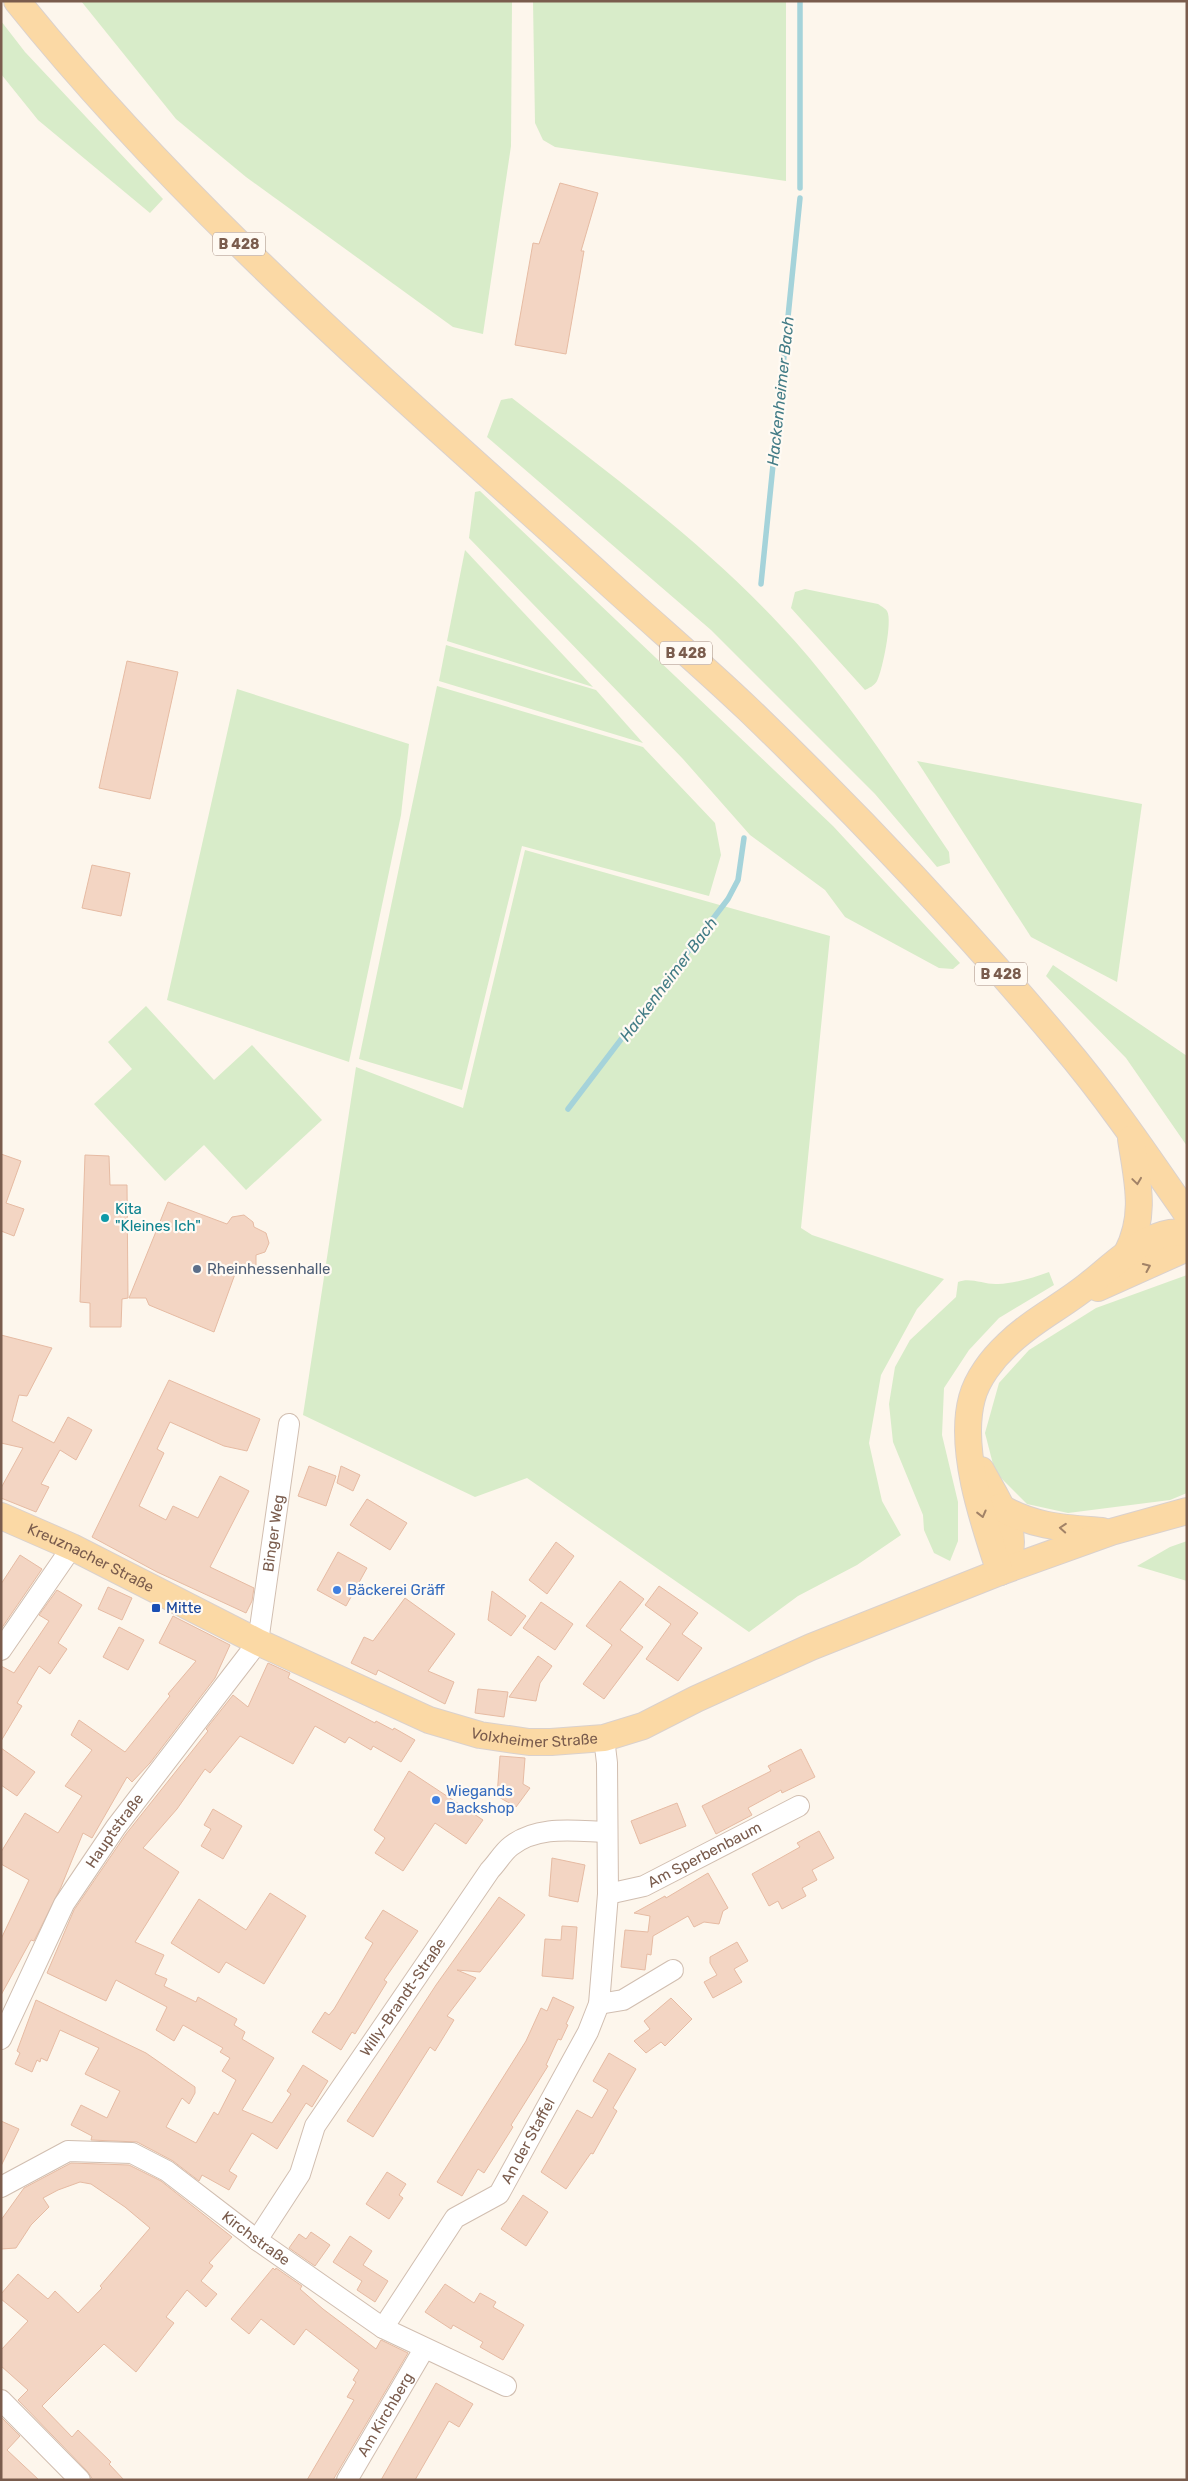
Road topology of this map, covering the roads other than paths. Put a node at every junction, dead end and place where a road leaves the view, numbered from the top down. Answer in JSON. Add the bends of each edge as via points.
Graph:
{"nodes":[{"id":1,"x":17,"y":1,"type":"edge"},
{"id":2,"x":1130,"y":1133,"type":"junction"},
{"id":3,"x":1187,"y":1214,"type":"edge"},
{"id":4,"x":1187,"y":1234,"type":"edge"},
{"id":5,"x":1187,"y":1248,"type":"edge"},
{"id":6,"x":1127,"y":1253,"type":"junction"},
{"id":7,"x":1070,"y":1300,"type":"junction"},
{"id":8,"x":289,"y":1424,"type":"dead end"},
{"id":9,"x":969,"y":1448,"type":"junction"},
{"id":10,"x":1000,"y":1507,"type":"junction"},
{"id":11,"x":1187,"y":1511,"type":"edge"},
{"id":12,"x":1,"y":1516,"type":"edge"},
{"id":13,"x":1111,"y":1532,"type":"junction"},
{"id":14,"x":72,"y":1547,"type":"junction"},
{"id":15,"x":1000,"y":1572,"type":"junction"},
{"id":16,"x":258,"y":1642,"type":"junction"},
{"id":17,"x":1,"y":1650,"type":"edge"},
{"id":18,"x":604,"y":1738,"type":"junction"},
{"id":19,"x":799,"y":1806,"type":"dead end"},
{"id":20,"x":606,"y":1832,"type":"junction"},
{"id":21,"x":608,"y":1894,"type":"junction"},
{"id":22,"x":673,"y":1970,"type":"dead end"},
{"id":23,"x":599,"y":2004,"type":"junction"},
{"id":24,"x":1,"y":2039,"type":"edge"},
{"id":25,"x":1,"y":2187,"type":"edge"},
{"id":26,"x":257,"y":2240,"type":"junction"},
{"id":27,"x":383,"y":2328,"type":"junction"},
{"id":28,"x":424,"y":2349,"type":"junction"},
{"id":29,"x":506,"y":2386,"type":"dead end"},
{"id":30,"x":1,"y":2400,"type":"edge"},
{"id":31,"x":78,"y":2479,"type":"edge"},
{"id":32,"x":347,"y":2480,"type":"edge"}],
"edges":[{"from":1,"to":2,"type":"main road","number":"B 428","via":[[114,116],[236,242],[745,707],[862,822],[940,904],[1063,1045]]},
{"from":2,"to":3,"type":"main road","number":"B 428"},
{"from":2,"to":6,"type":"main road","one_way":true,"via":[[1140,1212],[1135,1238]]},
{"from":4,"to":6,"type":"main road","via":[[1165,1234]]},
{"from":7,"to":5,"type":"main road","one_way":true},
{"from":6,"to":7,"type":"main road"},
{"from":7,"to":9,"type":"main road","via":[[1021,1332],[987,1368],[969,1409]]},
{"from":8,"to":16,"type":"street","name":"Binger Weg"},
{"from":9,"to":10,"type":"main road"},
{"from":9,"to":15,"type":"main road","one_way":true,"via":[[981,1513]]},
{"from":13,"to":10,"type":"main road","one_way":true,"via":[[1046,1526],[1019,1518]]},
{"from":10,"to":15,"type":"main road","via":[[1011,1542],[1009,1557]]},
{"from":11,"to":13,"type":"main road","name":"Volxheimer Straße"},
{"from":12,"to":14,"type":"main road","name":"Kreuznacher Straße"},
{"from":13,"to":15,"type":"main road","name":"Volxheimer Straße"},
{"from":14,"to":16,"type":"main road","name":"Kreuznacher Straße"},
{"from":14,"to":17,"type":"street"},
{"from":15,"to":18,"type":"main road","name":"Volxheimer Straße","via":[[811,1647],[696,1699],[658,1720]]},
{"from":16,"to":18,"type":"main road","name":"Volxheimer Straße","via":[[405,1710],[454,1728],[529,1742]]},
{"from":16,"to":24,"type":"street","name":"Hauptstraße","via":[[116,1826],[64,1904]]},
{"from":18,"to":20,"type":"street","name":"An der Staffel"},
{"from":19,"to":21,"type":"street","name":"Am Sperbenbaum","via":[[644,1886]]},
{"from":20,"to":21,"type":"street","name":"An der Staffel"},
{"from":20,"to":26,"type":"street","name":"Willy-Brandt-Straße","via":[[554,1830],[526,1836],[509,1847],[315,2126],[300,2174]]},
{"from":21,"to":23,"type":"street","name":"An der Staffel"},
{"from":22,"to":23,"type":"street","via":[[623,2000]]},
{"from":23,"to":27,"type":"street","name":"An der Staffel","via":[[588,2032],[499,2194],[455,2218]]},
{"from":25,"to":26,"type":"street","name":"Kirchstraße","via":[[68,2151],[132,2153],[168,2171]]},
{"from":26,"to":27,"type":"street","name":"Kirchstraße"},
{"from":27,"to":28,"type":"street","name":"Kirchstraße"},
{"from":28,"to":29,"type":"street","name":"Kirchstraße"},
{"from":28,"to":32,"type":"street","name":"Am Kirchberg"},
{"from":30,"to":31,"type":"street"}]}
